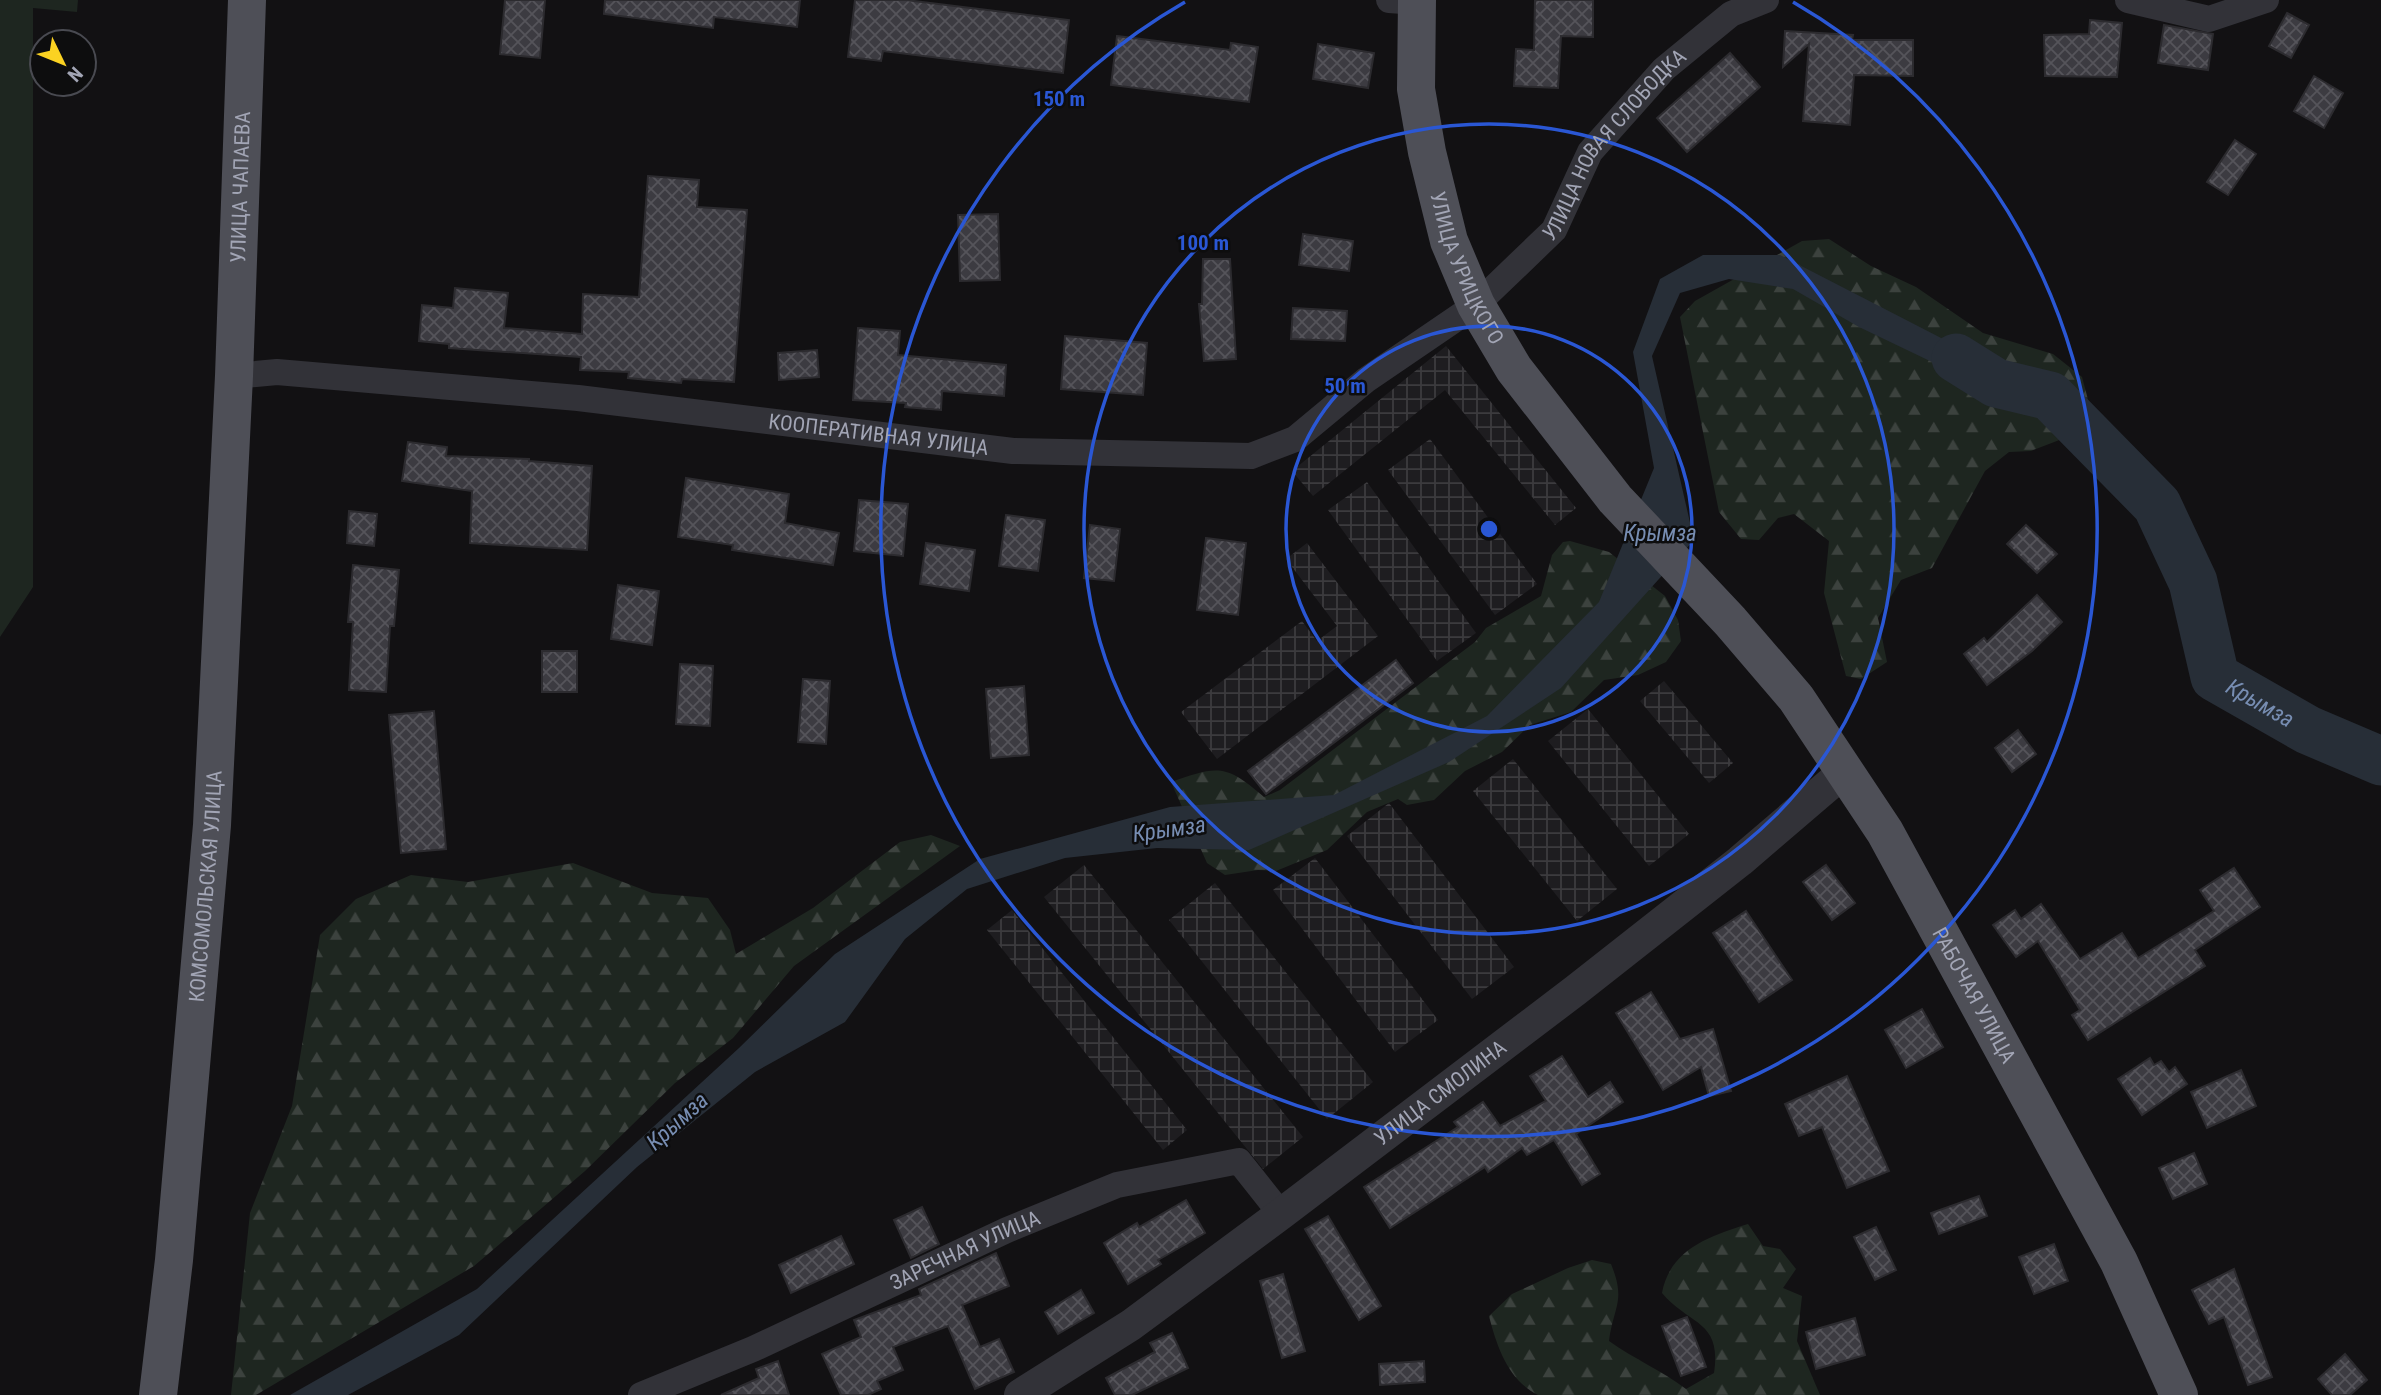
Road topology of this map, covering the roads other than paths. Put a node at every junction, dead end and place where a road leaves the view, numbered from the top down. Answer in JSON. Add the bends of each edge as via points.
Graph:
{"nodes":[{"id":1,"x":247,"y":0,"type":"edge"},
{"id":2,"x":1766,"y":0,"type":"edge"},
{"id":3,"x":2128,"y":0,"type":"edge"},
{"id":4,"x":2266,"y":0,"type":"edge"},
{"id":5,"x":1408,"y":1,"type":"edge"},
{"id":6,"x":1476,"y":305,"type":"junction"},
{"id":7,"x":234,"y":376,"type":"junction"},
{"id":8,"x":1730,"y":621,"type":"joint"},
{"id":9,"x":1845,"y":771,"type":"junction"},
{"id":10,"x":1281,"y":1214,"type":"junction"},
{"id":11,"x":158,"y":1395,"type":"edge"},
{"id":12,"x":641,"y":1395,"type":"edge"},
{"id":13,"x":1020,"y":1395,"type":"edge"},
{"id":14,"x":2179,"y":1395,"type":"edge"}],
"edges":[{"from":1,"to":7,"type":"main road","name":"УЛИЦА ЧАПАЕВА"},
{"from":2,"to":6,"type":"street","name":"УЛИЦА НОВАЯ СЛОБОДКА","via":[[1731,14],[1664,69],[1590,152],[1554,230]]},
{"from":3,"to":4,"type":"street","via":[[2209,19]]},
{"from":5,"to":6,"type":"main road","name":"УЛИЦА УРИЦКОГО","via":[[1427,152],[1450,241]]},
{"from":6,"to":7,"type":"street","name":"КООПЕРАТИВНАЯ УЛИЦА","via":[[1366,380],[1295,439],[1251,456],[1013,451],[578,398],[277,372]]},
{"from":6,"to":8,"type":"main road","name":"УЛИЦА УРИЦКОГО","via":[[1514,369],[1615,499]]},
{"from":7,"to":11,"type":"main road","name":"КОМСОМОЛЬСКАЯ УЛИЦА","via":[[212,825]]},
{"from":8,"to":9,"type":"main road","name":"РАБОЧАЯ УЛИЦА","via":[[1796,698]]},
{"from":9,"to":10,"type":"street","name":"УЛИЦА СМОЛИНА","via":[[1750,853]]},
{"from":9,"to":14,"type":"main road","name":"РАБОЧАЯ УЛИЦА","via":[[1904,867],[2119,1262]]},
{"from":10,"to":12,"type":"street","name":"ЗАРЕЧНАЯ УЛИЦА","via":[[1239,1161],[1117,1185]]},
{"from":10,"to":13,"type":"street","name":"УЛИЦА СМОЛИНА","via":[[1131,1325]]}]}
